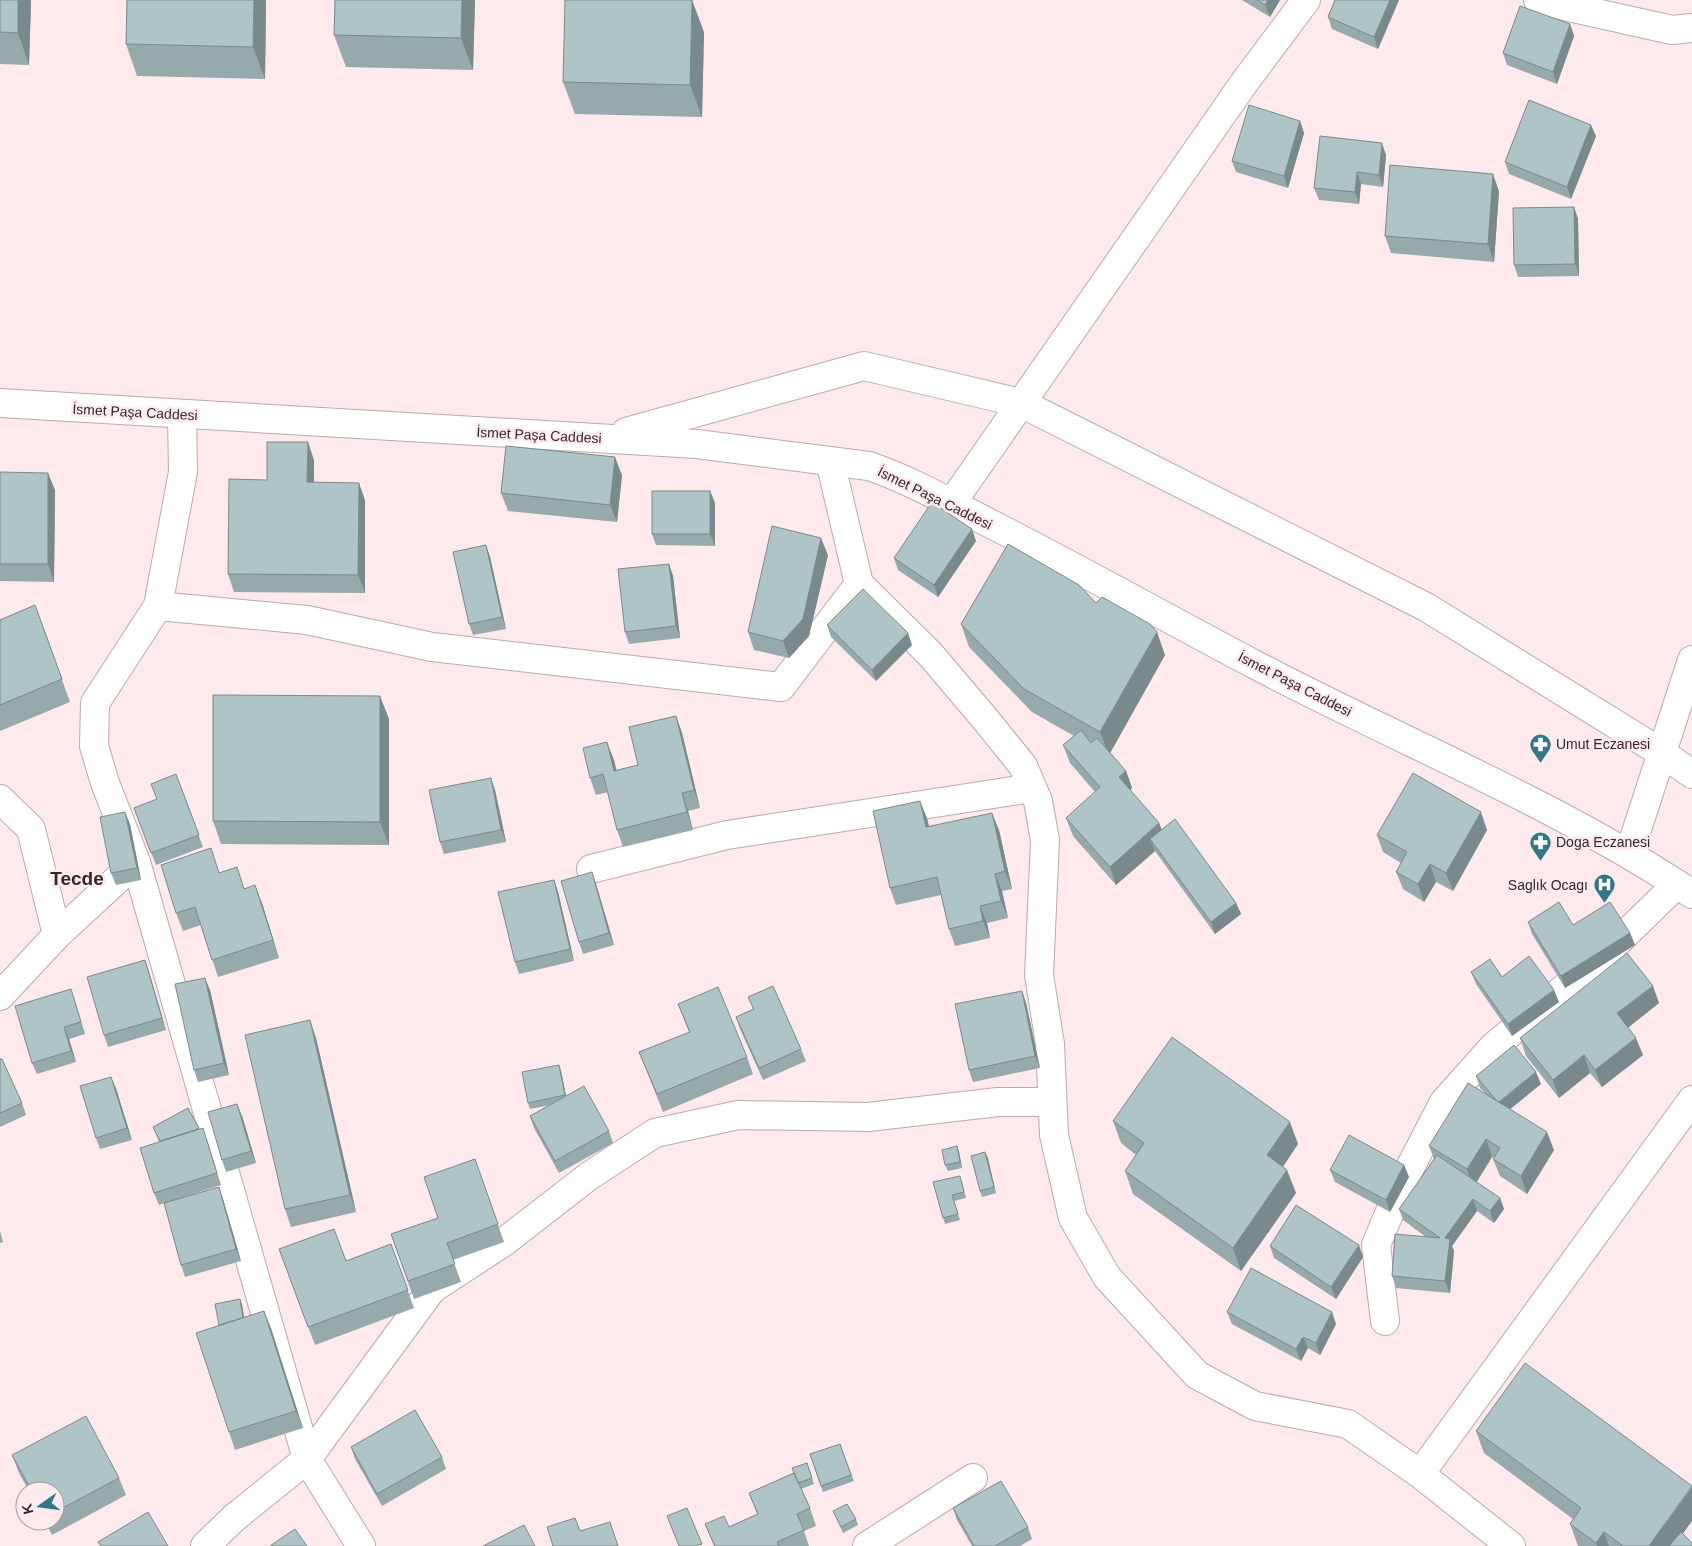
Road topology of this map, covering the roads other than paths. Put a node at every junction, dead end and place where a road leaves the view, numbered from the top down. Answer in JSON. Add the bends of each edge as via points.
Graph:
{"nodes":[{"id":1,"x":1306,"y":0,"type":"edge"},
{"id":2,"x":1538,"y":0,"type":"edge"},
{"id":3,"x":1692,"y":28,"type":"edge"},
{"id":4,"x":0,"y":403,"type":"edge"},
{"id":5,"x":1021,"y":404,"type":"junction"},
{"id":6,"x":182,"y":415,"type":"junction"},
{"id":7,"x":602,"y":439,"type":"junction"},
{"id":8,"x":830,"y":461,"type":"junction"},
{"id":9,"x":951,"y":504,"type":"junction"},
{"id":10,"x":859,"y":584,"type":"junction"},
{"id":11,"x":158,"y":606,"type":"junction"},
{"id":12,"x":1692,"y":660,"type":"edge"},
{"id":13,"x":1662,"y":753,"type":"junction"},
{"id":14,"x":1692,"y":774,"type":"edge"},
{"id":15,"x":1032,"y":788,"type":"junction"},
{"id":16,"x":0,"y":799,"type":"edge"},
{"id":17,"x":1629,"y":854,"type":"junction"},
{"id":18,"x":136,"y":862,"type":"junction"},
{"id":19,"x":591,"y":869,"type":"dead end"},
{"id":20,"x":1684,"y":889,"type":"edge"},
{"id":21,"x":57,"y":935,"type":"junction"},
{"id":22,"x":0,"y":996,"type":"edge"},
{"id":23,"x":1692,"y":1100,"type":"edge"},
{"id":24,"x":1052,"y":1102,"type":"junction"},
{"id":25,"x":1385,"y":1321,"type":"dead end"},
{"id":26,"x":308,"y":1458,"type":"junction"},
{"id":27,"x":1420,"y":1474,"type":"junction"},
{"id":28,"x":973,"y":1478,"type":"dead end"},
{"id":29,"x":205,"y":1546,"type":"edge"},
{"id":30,"x":361,"y":1546,"type":"edge"},
{"id":31,"x":867,"y":1546,"type":"edge"},
{"id":32,"x":1511,"y":1546,"type":"edge"}],
"edges":[{"from":1,"to":5,"type":"street","via":[[1244,83]]},
{"from":2,"to":3,"type":"street","via":[[1672,30]]},
{"from":4,"to":6,"type":"street","name":"İsmet Paşa Caddesi"},
{"from":5,"to":7,"type":"street","via":[[864,366]]},
{"from":5,"to":9,"type":"street"},
{"from":5,"to":13,"type":"street","via":[[1426,606]]},
{"from":6,"to":7,"type":"street","name":"İsmet Paşa Caddesi"},
{"from":6,"to":11,"type":"street","via":[[183,472]]},
{"from":7,"to":8,"type":"street","name":"İsmet Paşa Caddesi","via":[[697,444]]},
{"from":8,"to":9,"type":"street","name":"İsmet Paşa Caddesi","via":[[869,466],[892,474]]},
{"from":8,"to":10,"type":"street"},
{"from":9,"to":17,"type":"street","name":"İsmet Paşa Caddesi","via":[[1082,570],[1252,664],[1437,754]]},
{"from":10,"to":11,"type":"street","via":[[781,687],[432,647],[307,620]]},
{"from":10,"to":15,"type":"street","via":[[930,654],[980,712],[1023,766]]},
{"from":11,"to":18,"type":"street","via":[[96,703],[94,746]]},
{"from":12,"to":13,"type":"street"},
{"from":13,"to":14,"type":"street"},
{"from":13,"to":17,"type":"street"},
{"from":15,"to":19,"type":"street","via":[[727,835]]},
{"from":15,"to":24,"type":"street","via":[[1038,801],[1045,840],[1039,975],[1050,1044]]},
{"from":16,"to":21,"type":"street","via":[[30,829]]},
{"from":17,"to":20,"type":"street","name":"İsmet Paşa Caddesi"},
{"from":18,"to":21,"type":"street"},
{"from":18,"to":26,"type":"street"},
{"from":20,"to":25,"type":"street","via":[[1494,1046],[1444,1102],[1401,1185],[1376,1244]]},
{"from":21,"to":22,"type":"street"},
{"from":23,"to":27,"type":"street"},
{"from":24,"to":26,"type":"street","via":[[998,1102],[868,1117],[738,1115],[655,1133],[589,1176],[504,1242],[432,1288]]},
{"from":24,"to":27,"type":"street","via":[[1054,1135],[1073,1218],[1107,1277],[1197,1375],[1254,1406],[1348,1424]]},
{"from":26,"to":29,"type":"street"},
{"from":26,"to":30,"type":"street"},
{"from":27,"to":32,"type":"street"},
{"from":28,"to":31,"type":"street"}]}
